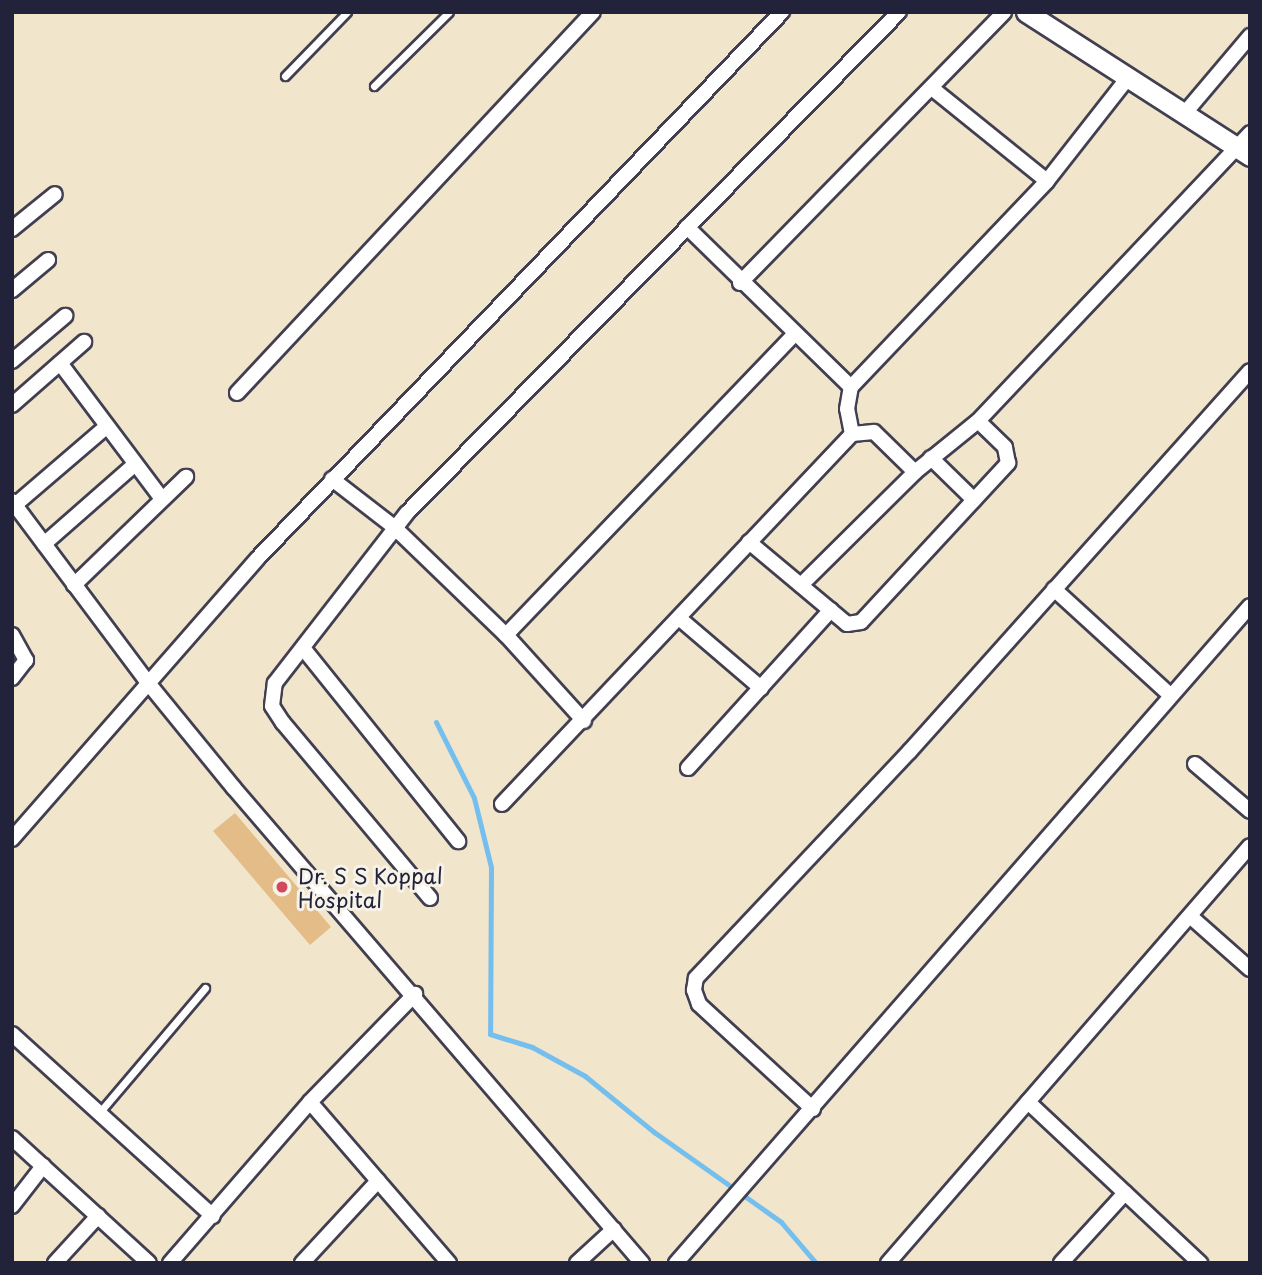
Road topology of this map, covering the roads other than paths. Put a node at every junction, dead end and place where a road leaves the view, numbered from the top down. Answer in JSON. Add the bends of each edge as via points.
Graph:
{"nodes":[{"id":1,"x":347,"y":12,"type":"edge"},
{"id":2,"x":449,"y":12,"type":"edge"},
{"id":3,"x":593,"y":12,"type":"edge"},
{"id":4,"x":782,"y":12,"type":"edge"},
{"id":5,"x":899,"y":12,"type":"edge"},
{"id":6,"x":1004,"y":12,"type":"edge"},
{"id":7,"x":1026,"y":12,"type":"edge"},
{"id":8,"x":1250,"y":36,"type":"edge"},
{"id":9,"x":285,"y":76,"type":"dead end"},
{"id":10,"x":1127,"y":79,"type":"junction"},
{"id":11,"x":374,"y":86,"type":"dead end"},
{"id":12,"x":933,"y":89,"type":"junction"},
{"id":13,"x":1185,"y":113,"type":"junction"},
{"id":14,"x":1245,"y":145,"type":"edge"},
{"id":15,"x":1047,"y":181,"type":"junction"},
{"id":16,"x":55,"y":194,"type":"dead end"},
{"id":17,"x":687,"y":228,"type":"junction"},
{"id":18,"x":12,"y":229,"type":"edge"},
{"id":19,"x":48,"y":260,"type":"dead end"},
{"id":20,"x":740,"y":283,"type":"junction"},
{"id":21,"x":12,"y":290,"type":"edge"},
{"id":22,"x":65,"y":316,"type":"dead end"},
{"id":23,"x":795,"y":334,"type":"junction"},
{"id":24,"x":84,"y":342,"type":"dead end"},
{"id":25,"x":12,"y":361,"type":"edge"},
{"id":26,"x":60,"y":363,"type":"junction"},
{"id":27,"x":1250,"y":371,"type":"edge"},
{"id":28,"x":851,"y":387,"type":"junction"},
{"id":29,"x":237,"y":393,"type":"dead end"},
{"id":30,"x":12,"y":405,"type":"edge"},
{"id":31,"x":978,"y":421,"type":"junction"},
{"id":32,"x":106,"y":427,"type":"junction"},
{"id":33,"x":852,"y":434,"type":"junction"},
{"id":34,"x":931,"y":458,"type":"junction"},
{"id":35,"x":135,"y":464,"type":"junction"},
{"id":36,"x":915,"y":472,"type":"junction"},
{"id":37,"x":186,"y":477,"type":"dead end"},
{"id":38,"x":332,"y":479,"type":"junction"},
{"id":39,"x":162,"y":499,"type":"junction"},
{"id":40,"x":974,"y":500,"type":"junction"},
{"id":41,"x":14,"y":503,"type":"edge"},
{"id":42,"x":394,"y":527,"type":"junction"},
{"id":43,"x":750,"y":542,"type":"junction"},
{"id":44,"x":44,"y":544,"type":"junction"},
{"id":45,"x":74,"y":585,"type":"junction"},
{"id":46,"x":801,"y":585,"type":"junction"},
{"id":47,"x":1054,"y":589,"type":"junction"},
{"id":48,"x":1250,"y":606,"type":"edge"},
{"id":49,"x":831,"y":610,"type":"junction"},
{"id":50,"x":679,"y":618,"type":"junction"},
{"id":51,"x":12,"y":635,"type":"edge"},
{"id":52,"x":506,"y":635,"type":"junction"},
{"id":53,"x":303,"y":648,"type":"junction"},
{"id":54,"x":12,"y":678,"type":"edge"},
{"id":55,"x":149,"y":684,"type":"junction"},
{"id":56,"x":761,"y":688,"type":"junction"},
{"id":57,"x":1170,"y":695,"type":"junction"},
{"id":58,"x":584,"y":721,"type":"junction"},
{"id":59,"x":1195,"y":764,"type":"dead end"},
{"id":60,"x":688,"y":768,"type":"dead end"},
{"id":61,"x":502,"y":804,"type":"dead end"},
{"id":62,"x":1250,"y":811,"type":"edge"},
{"id":63,"x":12,"y":839,"type":"edge"},
{"id":64,"x":458,"y":841,"type":"dead end"},
{"id":65,"x":1250,"y":846,"type":"edge"},
{"id":66,"x":430,"y":898,"type":"dead end"},
{"id":67,"x":1191,"y":916,"type":"junction"},
{"id":68,"x":1250,"y":969,"type":"edge"},
{"id":69,"x":205,"y":988,"type":"dead end"},
{"id":70,"x":415,"y":994,"type":"junction"},
{"id":71,"x":12,"y":1034,"type":"edge"},
{"id":72,"x":310,"y":1102,"type":"junction"},
{"id":73,"x":1028,"y":1102,"type":"junction"},
{"id":74,"x":813,"y":1108,"type":"junction"},
{"id":75,"x":99,"y":1113,"type":"junction"},
{"id":76,"x":12,"y":1138,"type":"edge"},
{"id":77,"x":43,"y":1166,"type":"junction"},
{"id":78,"x":378,"y":1181,"type":"junction"},
{"id":79,"x":1125,"y":1193,"type":"junction"},
{"id":80,"x":12,"y":1206,"type":"edge"},
{"id":81,"x":98,"y":1216,"type":"junction"},
{"id":82,"x":213,"y":1216,"type":"junction"},
{"id":83,"x":614,"y":1229,"type":"junction"},
{"id":84,"x":55,"y":1263,"type":"edge"},
{"id":85,"x":149,"y":1263,"type":"edge"},
{"id":86,"x":170,"y":1263,"type":"edge"},
{"id":87,"x":302,"y":1263,"type":"edge"},
{"id":88,"x":449,"y":1263,"type":"edge"},
{"id":89,"x":577,"y":1263,"type":"edge"},
{"id":90,"x":642,"y":1263,"type":"edge"},
{"id":91,"x":676,"y":1263,"type":"edge"},
{"id":92,"x":888,"y":1263,"type":"edge"},
{"id":93,"x":1061,"y":1263,"type":"edge"},
{"id":94,"x":1200,"y":1263,"type":"edge"}],
"edges":[{"from":1,"to":9,"type":"lane"},
{"from":2,"to":11,"type":"lane"},
{"from":3,"to":29,"type":"street"},
{"from":4,"to":38,"type":"street"},
{"from":5,"to":17,"type":"street"},
{"from":6,"to":12,"type":"street"},
{"from":7,"to":10,"type":"street"},
{"from":8,"to":13,"type":"street"},
{"from":10,"to":13,"type":"street"},
{"from":10,"to":15,"type":"street"},
{"from":12,"to":15,"type":"street"},
{"from":12,"to":20,"type":"street"},
{"from":13,"to":14,"type":"street"},
{"from":14,"to":31,"type":"street"},
{"from":15,"to":28,"type":"street"},
{"from":16,"to":18,"type":"street"},
{"from":17,"to":20,"type":"street"},
{"from":17,"to":42,"type":"street"},
{"from":19,"to":21,"type":"street"},
{"from":20,"to":23,"type":"street"},
{"from":22,"to":25,"type":"street"},
{"from":23,"to":28,"type":"street"},
{"from":23,"to":52,"type":"street"},
{"from":24,"to":26,"type":"street"},
{"from":26,"to":30,"type":"street"},
{"from":26,"to":32,"type":"street"},
{"from":27,"to":47,"type":"street"},
{"from":28,"to":33,"type":"street","via":[[847,409]]},
{"from":31,"to":34,"type":"street"},
{"from":31,"to":40,"type":"street","via":[[1008,454],[1008,463]]},
{"from":32,"to":35,"type":"street"},
{"from":32,"to":41,"type":"street"},
{"from":33,"to":36,"type":"street","via":[[874,432]]},
{"from":33,"to":43,"type":"street"},
{"from":34,"to":36,"type":"street"},
{"from":34,"to":40,"type":"street"},
{"from":35,"to":39,"type":"street"},
{"from":35,"to":44,"type":"street"},
{"from":36,"to":46,"type":"street"},
{"from":37,"to":39,"type":"street"},
{"from":38,"to":42,"type":"street"},
{"from":38,"to":55,"type":"street"},
{"from":39,"to":45,"type":"street"},
{"from":40,"to":49,"type":"street","via":[[861,622],[847,624]]},
{"from":41,"to":44,"type":"street"},
{"from":42,"to":52,"type":"street"},
{"from":42,"to":53,"type":"street"},
{"from":43,"to":46,"type":"street"},
{"from":43,"to":50,"type":"street"},
{"from":44,"to":45,"type":"street"},
{"from":45,"to":55,"type":"street"},
{"from":46,"to":49,"type":"street"},
{"from":47,"to":57,"type":"street"},
{"from":47,"to":74,"type":"street","via":[[909,752],[696,978],[699,1004]]},
{"from":48,"to":57,"type":"street"},
{"from":49,"to":56,"type":"street"},
{"from":50,"to":56,"type":"street"},
{"from":50,"to":58,"type":"street"},
{"from":51,"to":54,"type":"street","via":[[26,660]]},
{"from":52,"to":58,"type":"street"},
{"from":53,"to":64,"type":"street"},
{"from":53,"to":66,"type":"street","via":[[275,683],[272,706]]},
{"from":55,"to":63,"type":"street"},
{"from":55,"to":70,"type":"street"},
{"from":56,"to":60,"type":"street"},
{"from":57,"to":74,"type":"street"},
{"from":58,"to":61,"type":"street"},
{"from":59,"to":62,"type":"street"},
{"from":65,"to":67,"type":"street"},
{"from":67,"to":68,"type":"street"},
{"from":67,"to":73,"type":"street"},
{"from":69,"to":75,"type":"lane"},
{"from":70,"to":72,"type":"street"},
{"from":70,"to":83,"type":"street"},
{"from":71,"to":75,"type":"street"},
{"from":72,"to":78,"type":"street"},
{"from":72,"to":82,"type":"street"},
{"from":73,"to":79,"type":"street"},
{"from":73,"to":92,"type":"street"},
{"from":74,"to":91,"type":"street"},
{"from":75,"to":82,"type":"street"},
{"from":76,"to":77,"type":"street"},
{"from":77,"to":80,"type":"street"},
{"from":77,"to":81,"type":"street"},
{"from":78,"to":87,"type":"street"},
{"from":78,"to":88,"type":"street"},
{"from":79,"to":93,"type":"street"},
{"from":79,"to":94,"type":"street"},
{"from":81,"to":84,"type":"street"},
{"from":81,"to":85,"type":"street"},
{"from":82,"to":86,"type":"street"},
{"from":83,"to":89,"type":"street"},
{"from":83,"to":90,"type":"street"}]}
